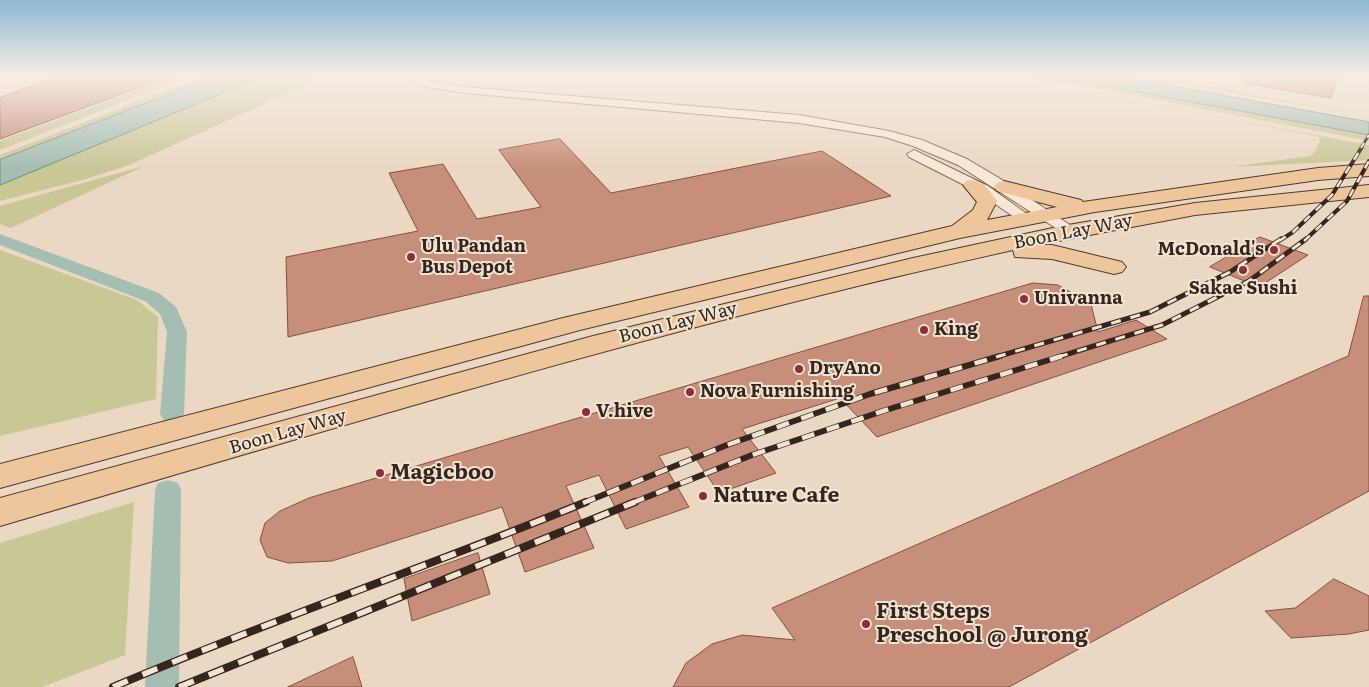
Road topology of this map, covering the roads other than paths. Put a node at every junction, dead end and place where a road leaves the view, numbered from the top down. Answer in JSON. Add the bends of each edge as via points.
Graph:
{"nodes":[{"id":1,"x":584,"y":106,"type":"edge"},
{"id":2,"x":652,"y":106,"type":"edge"},
{"id":3,"x":1369,"y":170,"type":"edge"},
{"id":4,"x":973,"y":185,"type":"junction"},
{"id":5,"x":1004,"y":187,"type":"junction"},
{"id":6,"x":1369,"y":192,"type":"edge"},
{"id":7,"x":1095,"y":206,"type":"junction"},
{"id":8,"x":1112,"y":224,"type":"junction"},
{"id":9,"x":1048,"y":225,"type":"junction"},
{"id":10,"x":960,"y":231,"type":"junction"},
{"id":11,"x":913,"y":265,"type":"junction"},
{"id":12,"x":0,"y":476,"type":"edge"},
{"id":13,"x":0,"y":512,"type":"edge"}],
"edges":[{"from":1,"to":4,"type":"street","via":[[835,131],[903,148]]},
{"from":2,"to":5,"type":"street","via":[[852,126],[905,139],[946,154]]},
{"from":3,"to":7,"type":"main road","name":"Boon Lay Way","via":[[1318,174]]},
{"from":4,"to":9,"type":"street"},
{"from":4,"to":10,"type":"main road","via":[[987,201],[982,213]]},
{"from":5,"to":7,"type":"main road","via":[[1057,201]]},
{"from":5,"to":9,"type":"street"},
{"from":6,"to":8,"type":"main road","name":"Boon Lay Way","via":[[1195,210]]},
{"from":7,"to":9,"type":"main road","name":"Boon Lay Way"},
{"from":8,"to":9,"type":"main road","name":"Boon Lay Way"},
{"from":8,"to":11,"type":"main road","via":[[1108,246],[1114,267],[1068,255],[1030,251]]},
{"from":9,"to":10,"type":"main road","name":"Boon Lay Way"},
{"from":9,"to":11,"type":"main road","name":"Boon Lay Way"},
{"from":10,"to":12,"type":"main road","name":"Boon Lay Way","via":[[572,324]]},
{"from":11,"to":13,"type":"main road","name":"Boon Lay Way","via":[[603,342]]}]}
